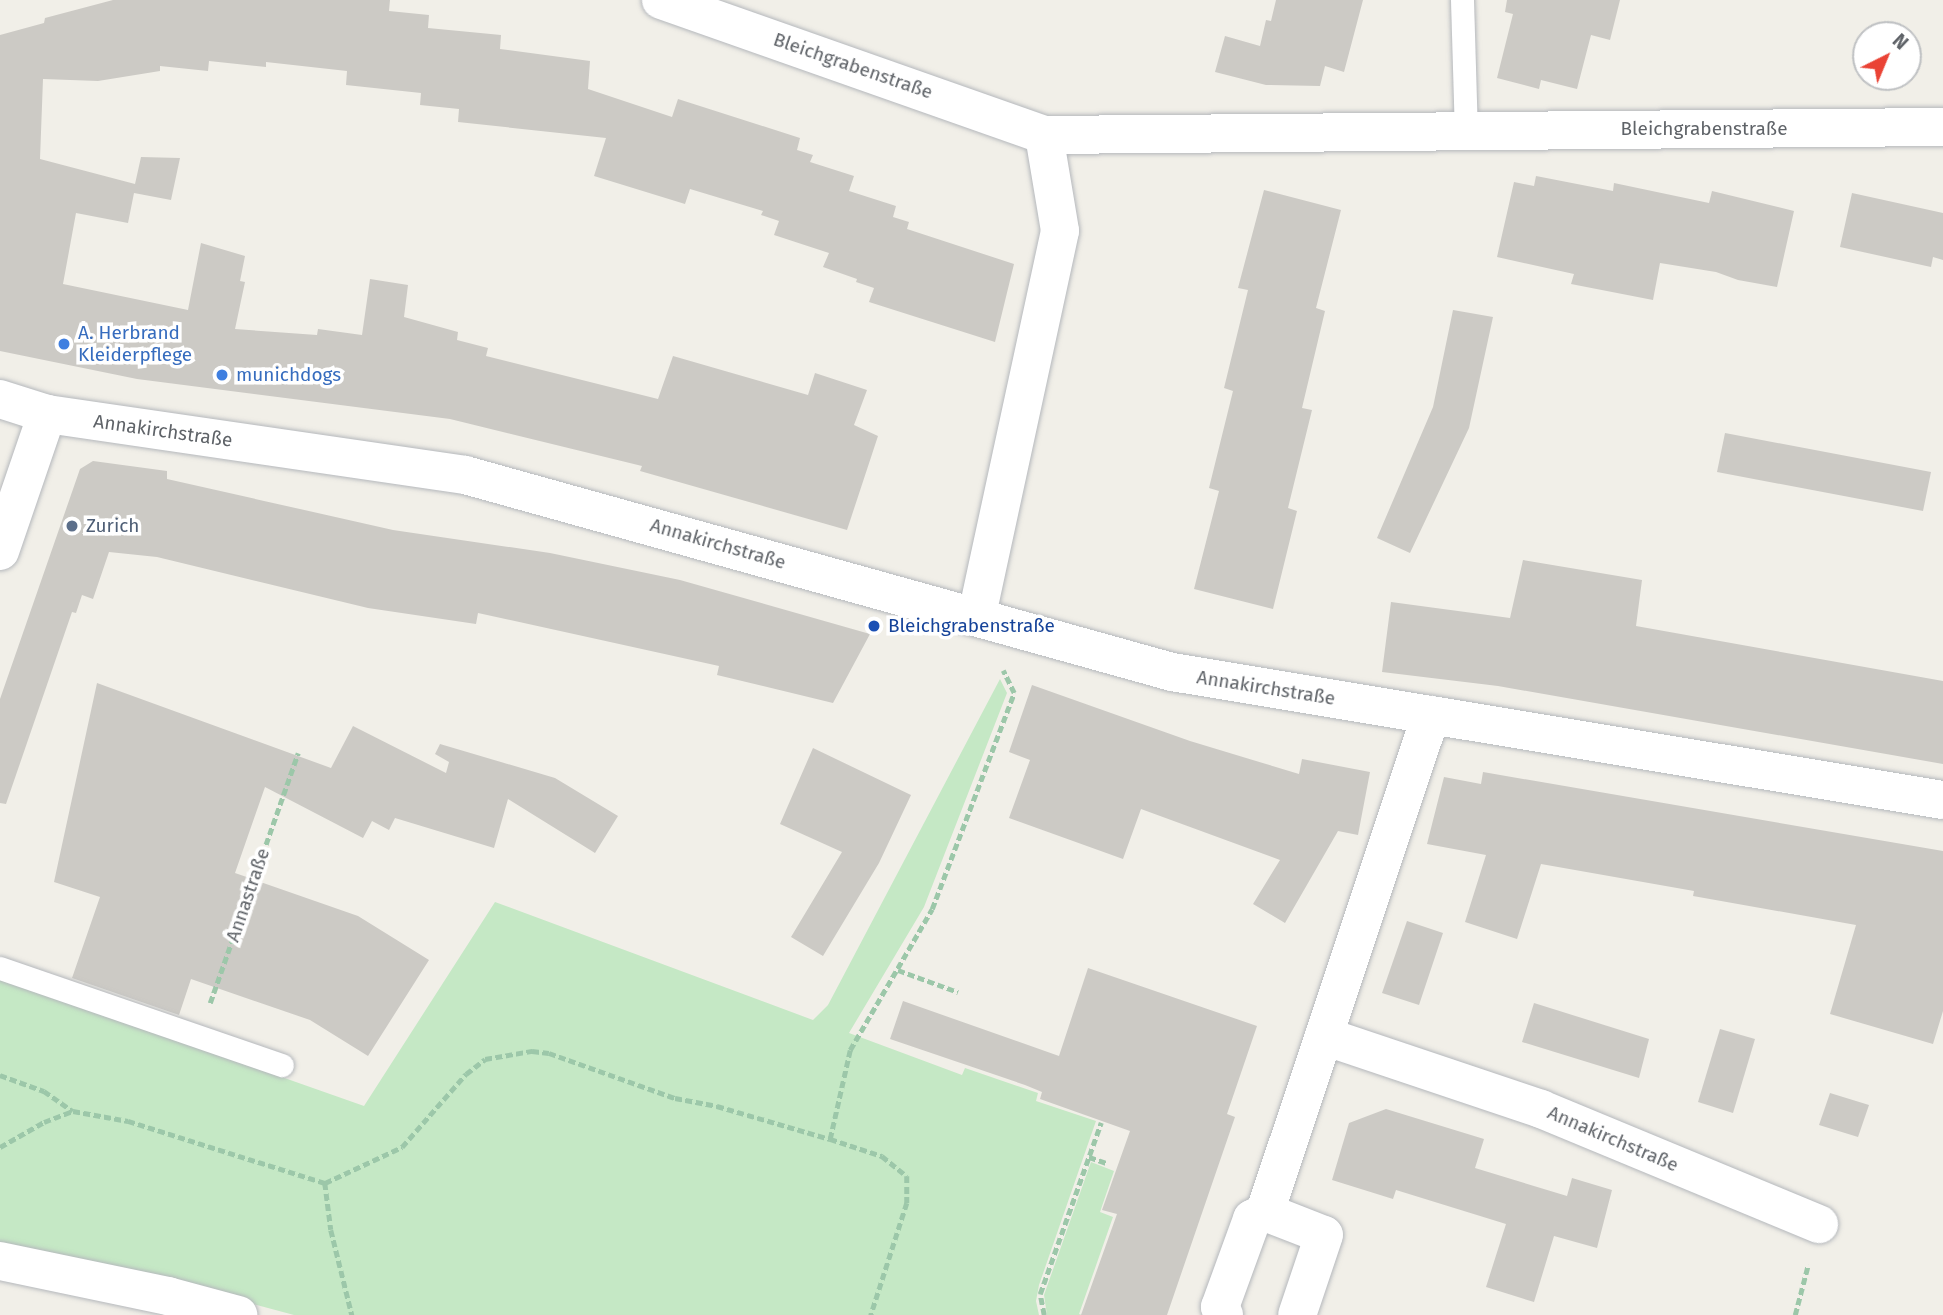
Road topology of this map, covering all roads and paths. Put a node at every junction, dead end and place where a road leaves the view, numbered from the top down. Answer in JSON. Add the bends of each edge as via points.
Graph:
{"nodes":[{"id":1,"x":661,"y":0,"type":"edge"},
{"id":2,"x":1462,"y":0,"type":"edge"},
{"id":3,"x":1943,"y":127,"type":"edge"},
{"id":4,"x":1466,"y":131,"type":"junction"},
{"id":5,"x":1044,"y":135,"type":"junction"},
{"id":6,"x":0,"y":399,"type":"edge"},
{"id":7,"x":47,"y":414,"type":"junction"},
{"id":8,"x":0,"y":551,"type":"edge"},
{"id":9,"x":977,"y":616,"type":"junction"},
{"id":10,"x":1431,"y":715,"type":"junction"},
{"id":11,"x":298,"y":753,"type":"dead end"},
{"id":12,"x":1943,"y":800,"type":"edge"},
{"id":13,"x":0,"y":968,"type":"edge"},
{"id":14,"x":898,"y":970,"type":"junction"},
{"id":15,"x":958,"y":992,"type":"dead end"},
{"id":16,"x":198,"y":1036,"type":"junction"},
{"id":17,"x":1324,"y":1036,"type":"junction"},
{"id":18,"x":282,"y":1065,"type":"dead end"},
{"id":19,"x":0,"y":1075,"type":"edge"},
{"id":20,"x":73,"y":1111,"type":"junction"},
{"id":21,"x":1101,"y":1123,"type":"dead end"},
{"id":22,"x":830,"y":1139,"type":"junction"},
{"id":23,"x":0,"y":1147,"type":"edge"},
{"id":24,"x":1089,"y":1157,"type":"junction"},
{"id":25,"x":1107,"y":1163,"type":"dead end"},
{"id":26,"x":325,"y":1183,"type":"junction"},
{"id":27,"x":1265,"y":1212,"type":"junction"},
{"id":28,"x":1819,"y":1224,"type":"joint"},
{"id":29,"x":0,"y":1261,"type":"edge"},
{"id":30,"x":238,"y":1315,"type":"edge"},
{"id":31,"x":352,"y":1315,"type":"edge"},
{"id":32,"x":871,"y":1315,"type":"edge"},
{"id":33,"x":1044,"y":1315,"type":"edge"},
{"id":34,"x":1224,"y":1315,"type":"edge"},
{"id":35,"x":1297,"y":1315,"type":"edge"},
{"id":36,"x":1794,"y":1315,"type":"edge"}],
"edges":[{"from":1,"to":5,"type":"street","name":"Bleichgrabenstraße"},
{"from":2,"to":4,"type":"lane"},
{"from":3,"to":4,"type":"street","name":"Bleichgrabenstraße"},
{"from":4,"to":5,"type":"street","name":"Bleichgrabenstraße"},
{"from":5,"to":9,"type":"street","via":[[1060,231]]},
{"from":6,"to":7,"type":"street","name":"Annakirchstraße"},
{"from":7,"to":8,"type":"street"},
{"from":7,"to":9,"type":"street","name":"Annakirchstraße","via":[[465,475]]},
{"from":9,"to":10,"type":"street","name":"Annakirchstraße","via":[[1172,672]]},
{"from":9,"to":14,"type":"path","via":[[1014,693],[932,909]]},
{"from":10,"to":12,"type":"street","name":"Annakirchstraße"},
{"from":10,"to":17,"type":"street"},
{"from":11,"to":16,"type":"path","name":"Annastraße"},
{"from":13,"to":16,"type":"lane"},
{"from":14,"to":15,"type":"path"},
{"from":14,"to":22,"type":"path","via":[[850,1050]]},
{"from":16,"to":18,"type":"lane"},
{"from":17,"to":27,"type":"street"},
{"from":17,"to":28,"type":"street","name":"Annakirchstraße","via":[[1541,1109]]},
{"from":19,"to":20,"type":"path","via":[[44,1091]]},
{"from":20,"to":23,"type":"path"},
{"from":20,"to":26,"type":"path","via":[[128,1121]]},
{"from":21,"to":24,"type":"path"},
{"from":22,"to":26,"type":"path","via":[[675,1098],[532,1051],[485,1059],[466,1074],[402,1147]]},
{"from":22,"to":32,"type":"path","via":[[882,1156],[907,1176],[908,1203]]},
{"from":24,"to":25,"type":"path"},
{"from":24,"to":33,"type":"path","via":[[1040,1294]]},
{"from":26,"to":31,"type":"path","via":[[331,1230]]},
{"from":27,"to":34,"type":"street","via":[[1252,1219],[1220,1307]]},
{"from":27,"to":35,"type":"street","via":[[1324,1235]]},
{"from":28,"to":36,"type":"path"},
{"from":29,"to":30,"type":"street"}]}
